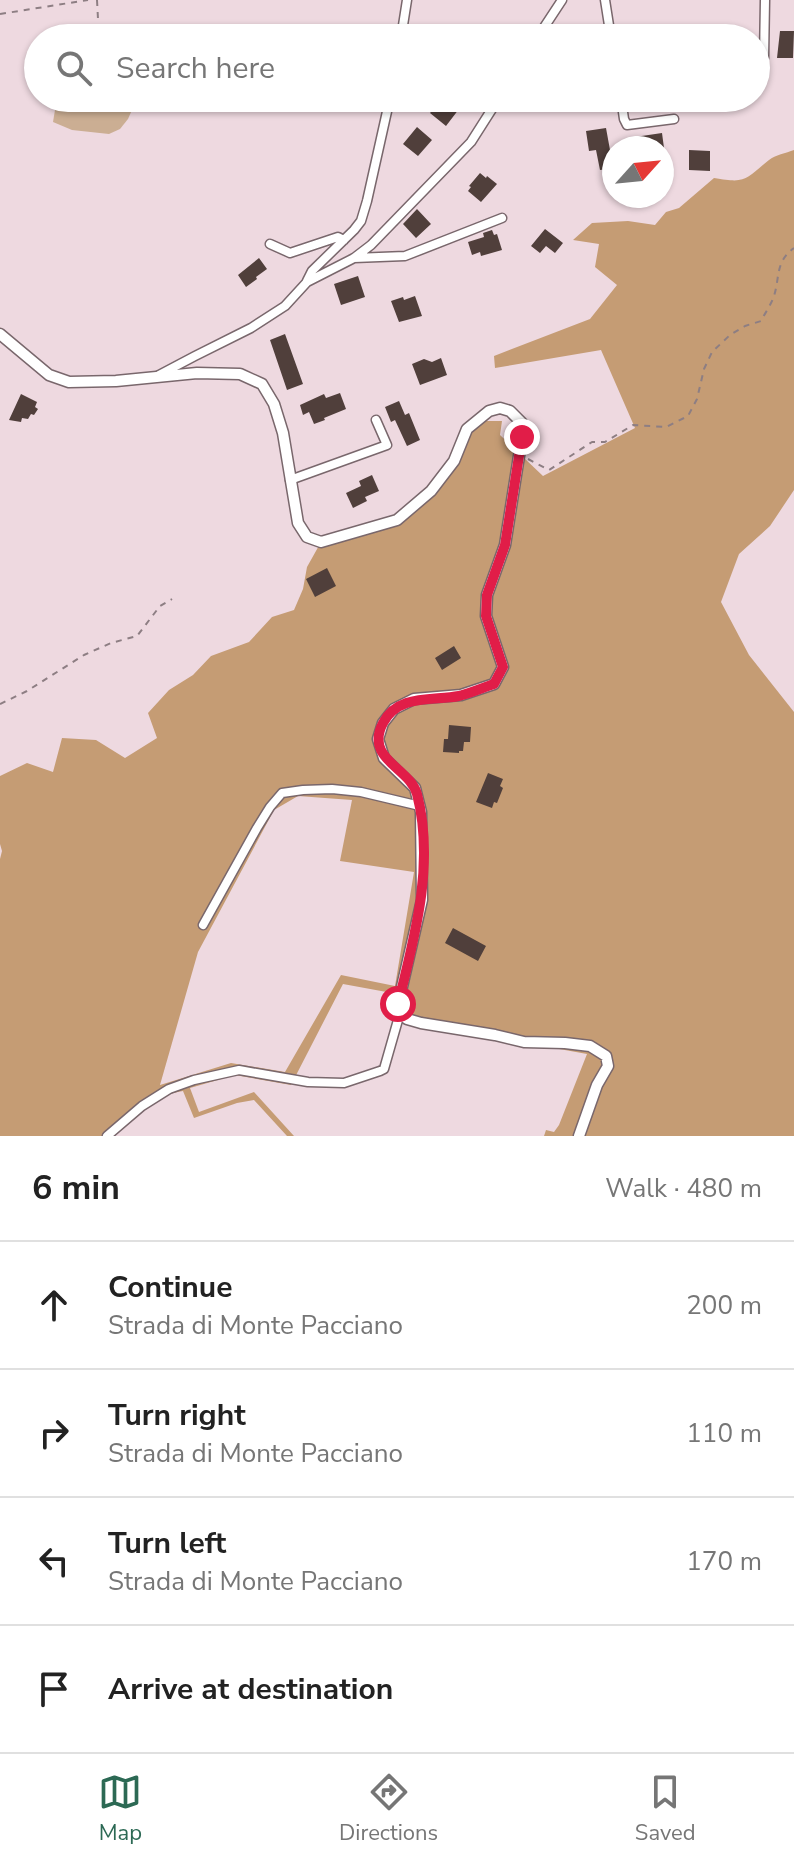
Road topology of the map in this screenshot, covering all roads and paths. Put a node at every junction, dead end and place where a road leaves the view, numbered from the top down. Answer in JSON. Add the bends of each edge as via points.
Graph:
{"nodes":[{"id":1,"x":88,"y":0,"type":"edge"},
{"id":2,"x":97,"y":0,"type":"edge"},
{"id":3,"x":407,"y":0,"type":"edge"},
{"id":4,"x":562,"y":0,"type":"edge"},
{"id":5,"x":605,"y":0,"type":"edge"},
{"id":6,"x":765,"y":0,"type":"edge"},
{"id":7,"x":0,"y":14,"type":"edge"},
{"id":8,"x":98,"y":24,"type":"edge"},
{"id":9,"x":403,"y":24,"type":"edge"},
{"id":10,"x":546,"y":24,"type":"edge"},
{"id":11,"x":609,"y":24,"type":"edge"},
{"id":12,"x":765,"y":24,"type":"edge"},
{"id":13,"x":387,"y":112,"type":"edge"},
{"id":14,"x":490,"y":112,"type":"edge"},
{"id":15,"x":623,"y":112,"type":"edge"},
{"id":16,"x":674,"y":119,"type":"dead end"},
{"id":17,"x":502,"y":218,"type":"dead end"},
{"id":18,"x":344,"y":240,"type":"junction"},
{"id":19,"x":270,"y":244,"type":"dead end"},
{"id":20,"x":794,"y":248,"type":"edge"},
{"id":21,"x":354,"y":258,"type":"junction"},
{"id":22,"x":307,"y":282,"type":"junction"},
{"id":23,"x":0,"y":334,"type":"edge"},
{"id":24,"x":157,"y":376,"type":"junction"},
{"id":25,"x":376,"y":420,"type":"dead end"},
{"id":26,"x":519,"y":455,"type":"junction"},
{"id":27,"x":290,"y":480,"type":"junction"},
{"id":28,"x":172,"y":599,"type":"dead end"},
{"id":29,"x":0,"y":704,"type":"edge"},
{"id":30,"x":420,"y":806,"type":"junction"},
{"id":31,"x":203,"y":925,"type":"dead end"},
{"id":32,"x":400,"y":1013,"type":"junction"},
{"id":33,"x":107,"y":1136,"type":"edge"},
{"id":34,"x":579,"y":1136,"type":"edge"}],
"edges":[{"from":1,"to":7,"type":"path"},
{"from":2,"to":8,"type":"path"},
{"from":3,"to":9,"type":"street"},
{"from":4,"to":10,"type":"street"},
{"from":5,"to":11,"type":"street"},
{"from":6,"to":12,"type":"street"},
{"from":13,"to":18,"type":"street","via":[[361,221]]},
{"from":14,"to":21,"type":"street","via":[[471,142]]},
{"from":15,"to":16,"type":"street","via":[[627,125]]},
{"from":17,"to":21,"type":"street","via":[[405,256]]},
{"from":18,"to":19,"type":"street","via":[[338,237],[290,253]]},
{"from":18,"to":22,"type":"street"},
{"from":20,"to":26,"type":"path","via":[[785,255],[761,321],[730,335],[712,352],[688,416],[666,427],[633,425],[605,442],[592,442],[549,470]]},
{"from":21,"to":22,"type":"street"},
{"from":22,"to":24,"type":"street","via":[[285,306],[251,328]]},
{"from":23,"to":24,"type":"street","via":[[49,375],[69,382]]},
{"from":24,"to":27,"type":"street","via":[[240,374],[262,384],[283,433]]},
{"from":25,"to":27,"type":"street","via":[[387,445]]},
{"from":26,"to":27,"type":"street","via":[[522,423],[510,411],[489,411],[467,429],[454,461],[431,491],[397,520],[321,542],[307,537],[298,523]]},
{"from":26,"to":30,"type":"street","via":[[505,545],[487,595],[486,616],[503,667],[494,684],[461,695],[414,699],[394,709],[378,739],[384,758],[415,788]]},
{"from":28,"to":29,"type":"path","via":[[137,636],[84,655]]},
{"from":30,"to":31,"type":"street","via":[[347,790],[282,793]]},
{"from":30,"to":32,"type":"street","via":[[422,900]]},
{"from":32,"to":33,"type":"street","via":[[380,1071],[344,1083],[239,1070],[194,1080],[142,1106]]},
{"from":32,"to":34,"type":"street","via":[[421,1023],[524,1042],[590,1046],[606,1056],[608,1066]]}]}
